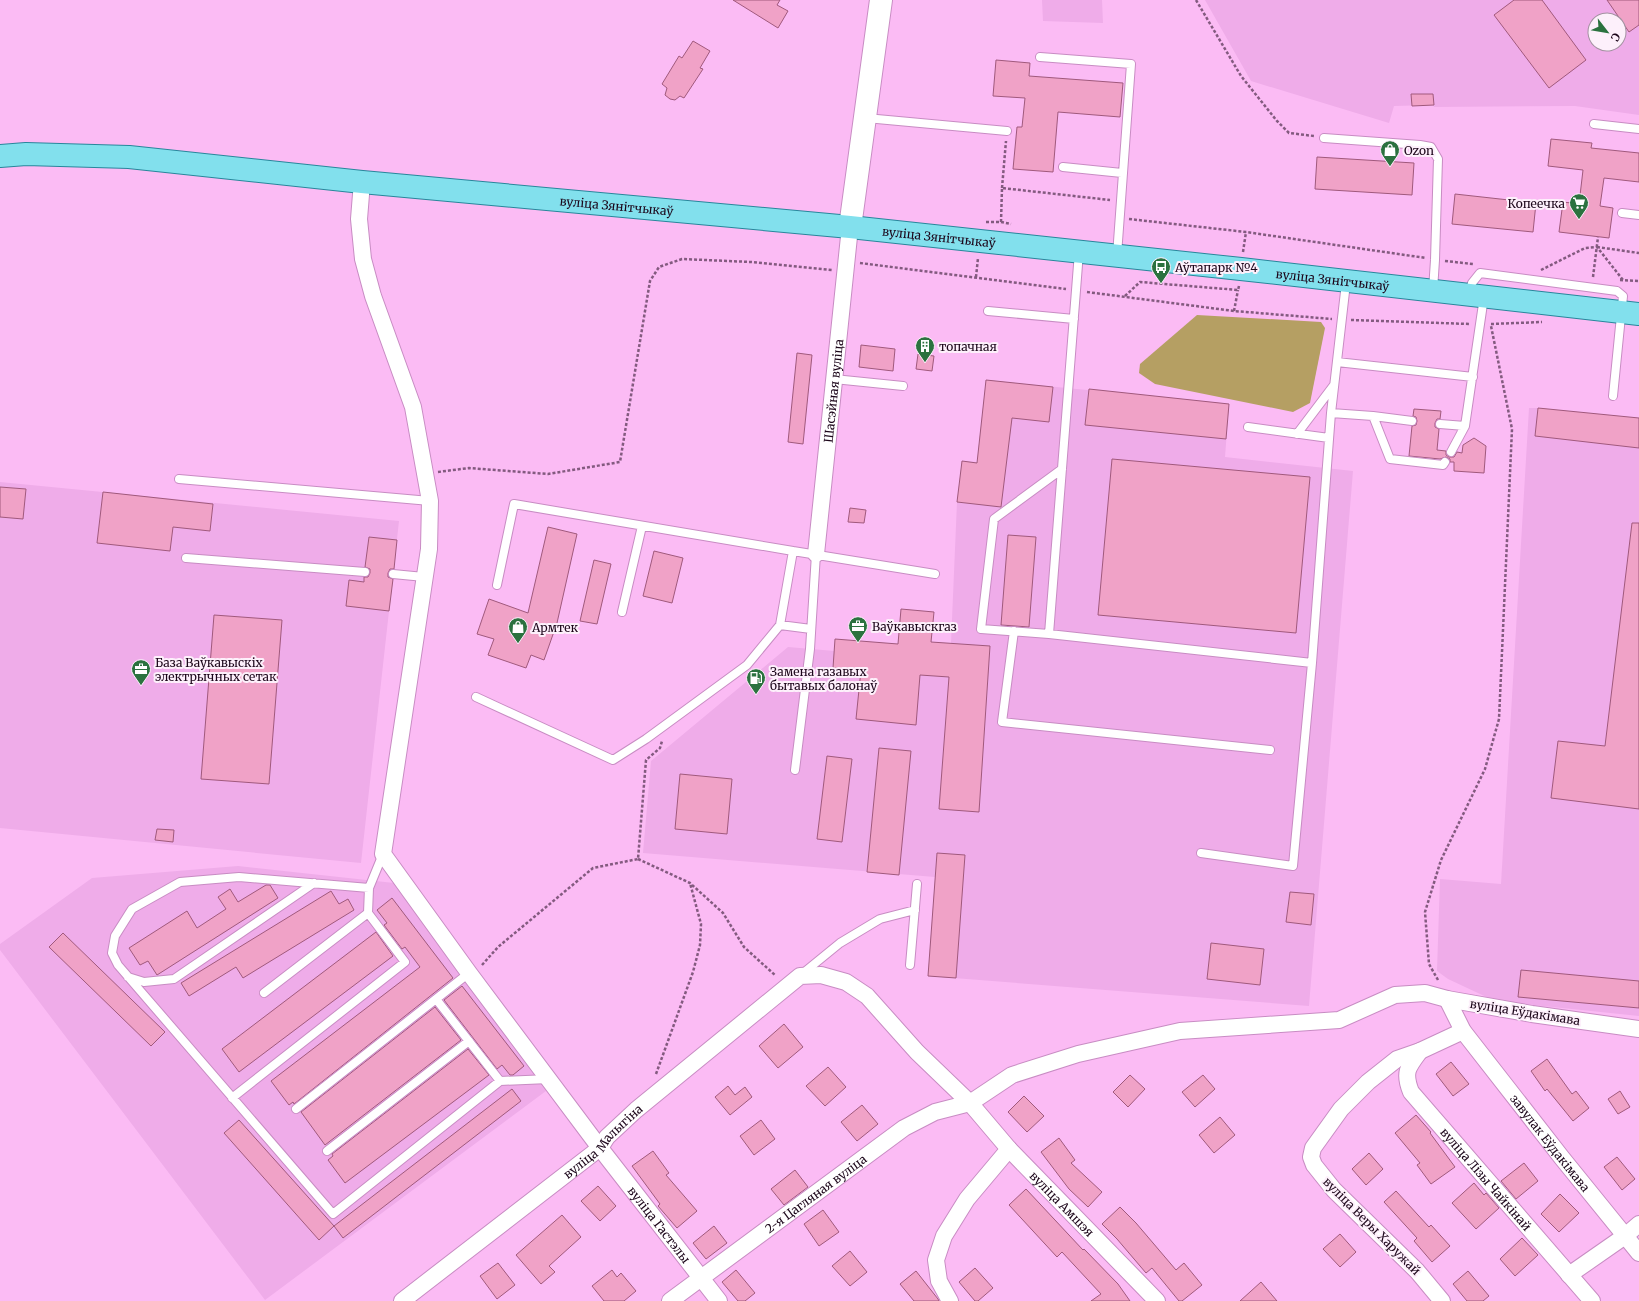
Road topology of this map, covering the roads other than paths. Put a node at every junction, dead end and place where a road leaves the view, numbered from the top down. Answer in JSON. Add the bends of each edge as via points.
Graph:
{"nodes":[{"id":1,"x":880,"y":0,"type":"edge"},
{"id":2,"x":1040,"y":57,"type":"dead end"},
{"id":3,"x":865,"y":118,"type":"junction"},
{"id":4,"x":1594,"y":124,"type":"dead end"},
{"id":5,"x":1639,"y":129,"type":"edge"},
{"id":6,"x":1007,"y":131,"type":"road end"},
{"id":7,"x":1324,"y":138,"type":"road end"},
{"id":8,"x":0,"y":156,"type":"edge"},
{"id":9,"x":1063,"y":167,"type":"dead end"},
{"id":10,"x":1122,"y":173,"type":"junction"},
{"id":11,"x":362,"y":182,"type":"junction"},
{"id":12,"x":1622,"y":213,"type":"dead end"},
{"id":13,"x":1639,"y":215,"type":"edge"},
{"id":14,"x":850,"y":228,"type":"junction"},
{"id":15,"x":1079,"y":252,"type":"junction"},
{"id":16,"x":1117,"y":256,"type":"junction"},
{"id":17,"x":1347,"y":281,"type":"junction"},
{"id":18,"x":1432,"y":291,"type":"junction"},
{"id":19,"x":1476,"y":296,"type":"junction"},
{"id":20,"x":988,"y":311,"type":"dead end"},
{"id":21,"x":1630,"y":313,"type":"edge"},
{"id":22,"x":1074,"y":319,"type":"junction"},
{"id":23,"x":1337,"y":362,"type":"junction"},
{"id":24,"x":1472,"y":377,"type":"junction"},
{"id":25,"x":834,"y":379,"type":"junction"},
{"id":26,"x":1334,"y":384,"type":"junction"},
{"id":27,"x":903,"y":386,"type":"dead end"},
{"id":28,"x":1613,"y":396,"type":"dead end"},
{"id":29,"x":1331,"y":413,"type":"junction"},
{"id":30,"x":1373,"y":416,"type":"junction"},
{"id":31,"x":1412,"y":421,"type":"dead end"},
{"id":32,"x":1440,"y":424,"type":"dead end"},
{"id":33,"x":1465,"y":426,"type":"junction"},
{"id":34,"x":1248,"y":427,"type":"dead end"},
{"id":35,"x":1297,"y":434,"type":"junction"},
{"id":36,"x":1329,"y":438,"type":"junction"},
{"id":37,"x":1451,"y":452,"type":"dead end"},
{"id":38,"x":1445,"y":462,"type":"dead end"},
{"id":39,"x":1062,"y":469,"type":"junction"},
{"id":40,"x":179,"y":479,"type":"dead end"},
{"id":41,"x":430,"y":501,"type":"junction"},
{"id":42,"x":642,"y":526,"type":"junction"},
{"id":43,"x":793,"y":551,"type":"junction"},
{"id":44,"x":816,"y":554,"type":"junction"},
{"id":45,"x":186,"y":558,"type":"dead end"},
{"id":46,"x":365,"y":572,"type":"dead end"},
{"id":47,"x":393,"y":574,"type":"dead end"},
{"id":48,"x":935,"y":574,"type":"dead end"},
{"id":49,"x":424,"y":577,"type":"junction"},
{"id":50,"x":497,"y":585,"type":"dead end"},
{"id":51,"x":622,"y":612,"type":"dead end"},
{"id":52,"x":780,"y":625,"type":"junction"},
{"id":53,"x":812,"y":629,"type":"junction"},
{"id":54,"x":1014,"y":631,"type":"junction"},
{"id":55,"x":1049,"y":634,"type":"junction"},
{"id":56,"x":1312,"y":662,"type":"junction"},
{"id":57,"x":476,"y":698,"type":"dead end"},
{"id":58,"x":1270,"y":750,"type":"dead end"},
{"id":59,"x":796,"y":770,"type":"dead end"},
{"id":60,"x":1201,"y":853,"type":"dead end"},
{"id":61,"x":383,"y":854,"type":"junction"},
{"id":62,"x":314,"y":883,"type":"junction"},
{"id":63,"x":917,"y":884,"type":"dead end"},
{"id":64,"x":370,"y":888,"type":"junction"},
{"id":65,"x":915,"y":910,"type":"junction"},
{"id":66,"x":368,"y":912,"type":"junction"},
{"id":67,"x":910,"y":965,"type":"dead end"},
{"id":68,"x":474,"y":971,"type":"junction"},
{"id":69,"x":128,"y":977,"type":"junction"},
{"id":70,"x":794,"y":980,"type":"junction"},
{"id":71,"x":264,"y":994,"type":"dead end"},
{"id":72,"x":436,"y":999,"type":"junction"},
{"id":73,"x":1447,"y":999,"type":"junction"},
{"id":74,"x":1639,"y":1029,"type":"edge"},
{"id":75,"x":1463,"y":1031,"type":"junction"},
{"id":76,"x":468,"y":1041,"type":"junction"},
{"id":77,"x":1420,"y":1051,"type":"junction"},
{"id":78,"x":550,"y":1079,"type":"junction"},
{"id":79,"x":500,"y":1081,"type":"junction"},
{"id":80,"x":232,"y":1098,"type":"junction"},
{"id":81,"x":970,"y":1103,"type":"junction"},
{"id":82,"x":296,"y":1109,"type":"dead end"},
{"id":83,"x":600,"y":1148,"type":"junction"},
{"id":84,"x":1008,"y":1148,"type":"junction"},
{"id":85,"x":327,"y":1150,"type":"dead end"},
{"id":86,"x":1639,"y":1224,"type":"edge"},
{"id":87,"x":1625,"y":1236,"type":"junction"},
{"id":88,"x":1639,"y":1253,"type":"edge"},
{"id":89,"x":1569,"y":1274,"type":"junction"},
{"id":90,"x":701,"y":1278,"type":"junction"},
{"id":91,"x":402,"y":1301,"type":"edge"},
{"id":92,"x":670,"y":1301,"type":"edge"},
{"id":93,"x":719,"y":1301,"type":"edge"},
{"id":94,"x":950,"y":1301,"type":"edge"},
{"id":95,"x":1157,"y":1301,"type":"edge"},
{"id":96,"x":1442,"y":1301,"type":"edge"},
{"id":97,"x":1592,"y":1301,"type":"edge"}],
"edges":[{"from":1,"to":3,"type":"street"},
{"from":2,"to":10,"type":"lane","via":[[1131,64]]},
{"from":3,"to":6,"type":"lane"},
{"from":3,"to":14,"type":"street"},
{"from":4,"to":5,"type":"lane"},
{"from":7,"to":18,"type":"lane","via":[[1420,144],[1431,147],[1438,159]]},
{"from":8,"to":11,"type":"main road","name":"вуліца Зянітчыкаў","via":[[26,154],[129,158]]},
{"from":9,"to":10,"type":"lane"},
{"from":10,"to":16,"type":"lane"},
{"from":11,"to":14,"type":"main road","name":"вуліца Зянітчыкаў"},
{"from":11,"to":41,"type":"street","via":[[359,219],[363,259],[373,296],[413,407]]},
{"from":12,"to":13,"type":"lane"},
{"from":14,"to":15,"type":"main road","name":"вуліца Зянітчыкаў"},
{"from":14,"to":25,"type":"street","name":"Шасэйная вуліца"},
{"from":15,"to":16,"type":"main road","name":"вуліца Зянітчыкаў"},
{"from":15,"to":22,"type":"lane"},
{"from":16,"to":17,"type":"main road","name":"вуліца Зянітчыкаў"},
{"from":17,"to":18,"type":"main road","name":"вуліца Зянітчыкаў"},
{"from":17,"to":23,"type":"lane"},
{"from":18,"to":19,"type":"main road","name":"вуліца Зянітчыкаў"},
{"from":19,"to":21,"type":"main road","name":"вуліца Зянітчыкаў"},
{"from":19,"to":24,"type":"lane","via":[[1480,324]]},
{"from":20,"to":22,"type":"lane"},
{"from":21,"to":28,"type":"lane"},
{"from":22,"to":39,"type":"lane"},
{"from":23,"to":24,"type":"lane"},
{"from":23,"to":26,"type":"lane"},
{"from":24,"to":33,"type":"lane"},
{"from":25,"to":27,"type":"lane"},
{"from":25,"to":44,"type":"street","name":"Шасэйная вуліца"},
{"from":26,"to":29,"type":"lane"},
{"from":26,"to":35,"type":"lane"},
{"from":29,"to":30,"type":"lane"},
{"from":29,"to":36,"type":"lane"},
{"from":30,"to":31,"type":"lane"},
{"from":30,"to":38,"type":"lane","via":[[1390,459],[1443,465]]},
{"from":32,"to":33,"type":"lane"},
{"from":33,"to":37,"type":"lane"},
{"from":34,"to":35,"type":"lane"},
{"from":35,"to":36,"type":"lane"},
{"from":36,"to":56,"type":"lane"},
{"from":39,"to":54,"type":"lane","via":[[994,519],[981,629]]},
{"from":39,"to":55,"type":"lane"},
{"from":40,"to":41,"type":"lane"},
{"from":41,"to":49,"type":"street","via":[[429,549]]},
{"from":42,"to":43,"type":"lane"},
{"from":42,"to":50,"type":"lane","via":[[514,504]]},
{"from":42,"to":51,"type":"lane"},
{"from":43,"to":44,"type":"lane"},
{"from":43,"to":52,"type":"lane"},
{"from":44,"to":48,"type":"lane"},
{"from":44,"to":53,"type":"lane"},
{"from":45,"to":46,"type":"lane"},
{"from":47,"to":49,"type":"lane"},
{"from":49,"to":61,"type":"street"},
{"from":52,"to":53,"type":"lane"},
{"from":52,"to":57,"type":"lane","via":[[747,665],[613,760]]},
{"from":53,"to":59,"type":"lane"},
{"from":54,"to":55,"type":"lane"},
{"from":54,"to":58,"type":"lane","via":[[1002,722]]},
{"from":55,"to":56,"type":"lane"},
{"from":56,"to":60,"type":"lane","via":[[1293,866]]},
{"from":61,"to":64,"type":"lane"},
{"from":61,"to":68,"type":"street","name":"вуліца Гастэлы"},
{"from":62,"to":64,"type":"lane"},
{"from":62,"to":69,"type":"lane","via":[[174,979],[144,982]]},
{"from":62,"to":69,"type":"lane","via":[[239,877],[180,882],[132,908],[115,936],[112,953]]},
{"from":63,"to":65,"type":"lane"},
{"from":64,"to":66,"type":"lane"},
{"from":65,"to":67,"type":"lane"},
{"from":65,"to":70,"type":"lane","via":[[880,920],[840,943]]},
{"from":66,"to":71,"type":"lane"},
{"from":66,"to":80,"type":"lane","via":[[405,962]]},
{"from":68,"to":72,"type":"lane"},
{"from":68,"to":78,"type":"street","name":"вуліца Гастэлы"},
{"from":69,"to":80,"type":"lane"},
{"from":70,"to":81,"type":"street","name":"вуліца Амшэя","via":[[821,975],[846,982],[866,996],[917,1052]]},
{"from":70,"to":83,"type":"street","name":"вуліца Малыгіна","via":[[636,1110],[607,1137]]},
{"from":72,"to":76,"type":"lane"},
{"from":72,"to":82,"type":"lane"},
{"from":73,"to":74,"type":"street","name":"вуліца Еўдакімава"},
{"from":73,"to":75,"type":"street","name":"вуліца Еўдакімава"},
{"from":73,"to":81,"type":"street","name":"2-я Цагляная вуліца","via":[[1425,993],[1395,995],[1338,1020],[1180,1031],[1078,1054],[1012,1075]]},
{"from":75,"to":77,"type":"street"},
{"from":75,"to":87,"type":"street","name":"завулак Еўдакімава"},
{"from":76,"to":79,"type":"lane"},
{"from":76,"to":85,"type":"lane"},
{"from":77,"to":89,"type":"street","name":"вуліца Лізы Чайкінай","via":[[1408,1067],[1407,1082],[1411,1092]]},
{"from":77,"to":96,"type":"street","name":"вуліца Веры Харужай","via":[[1397,1059],[1340,1109],[1313,1148],[1311,1157],[1314,1166],[1329,1184],[1417,1271]]},
{"from":78,"to":79,"type":"lane"},
{"from":78,"to":83,"type":"street","name":"вуліца Гастэлы"},
{"from":79,"to":80,"type":"lane","via":[[333,1214]]},
{"from":81,"to":84,"type":"street","name":"вуліца Амшэя"},
{"from":81,"to":90,"type":"street","name":"2-я Цагляная вуліца","via":[[935,1112],[904,1128]]},
{"from":83,"to":90,"type":"street","name":"вуліца Гастэлы"},
{"from":83,"to":91,"type":"street","name":"вуліца Малыгіна"},
{"from":84,"to":94,"type":"street","via":[[967,1200],[944,1236],[936,1260],[939,1281]]},
{"from":84,"to":95,"type":"street","name":"вуліца Амшэя"},
{"from":86,"to":87,"type":"street"},
{"from":87,"to":88,"type":"street","name":"завулак Еўдакімава"},
{"from":87,"to":89,"type":"street"},
{"from":89,"to":97,"type":"street","name":"вуліца Лізы Чайкінай"},
{"from":90,"to":92,"type":"street","name":"2-я Цагляная вуліца"},
{"from":90,"to":93,"type":"street","name":"вуліца Гастэлы"}]}
